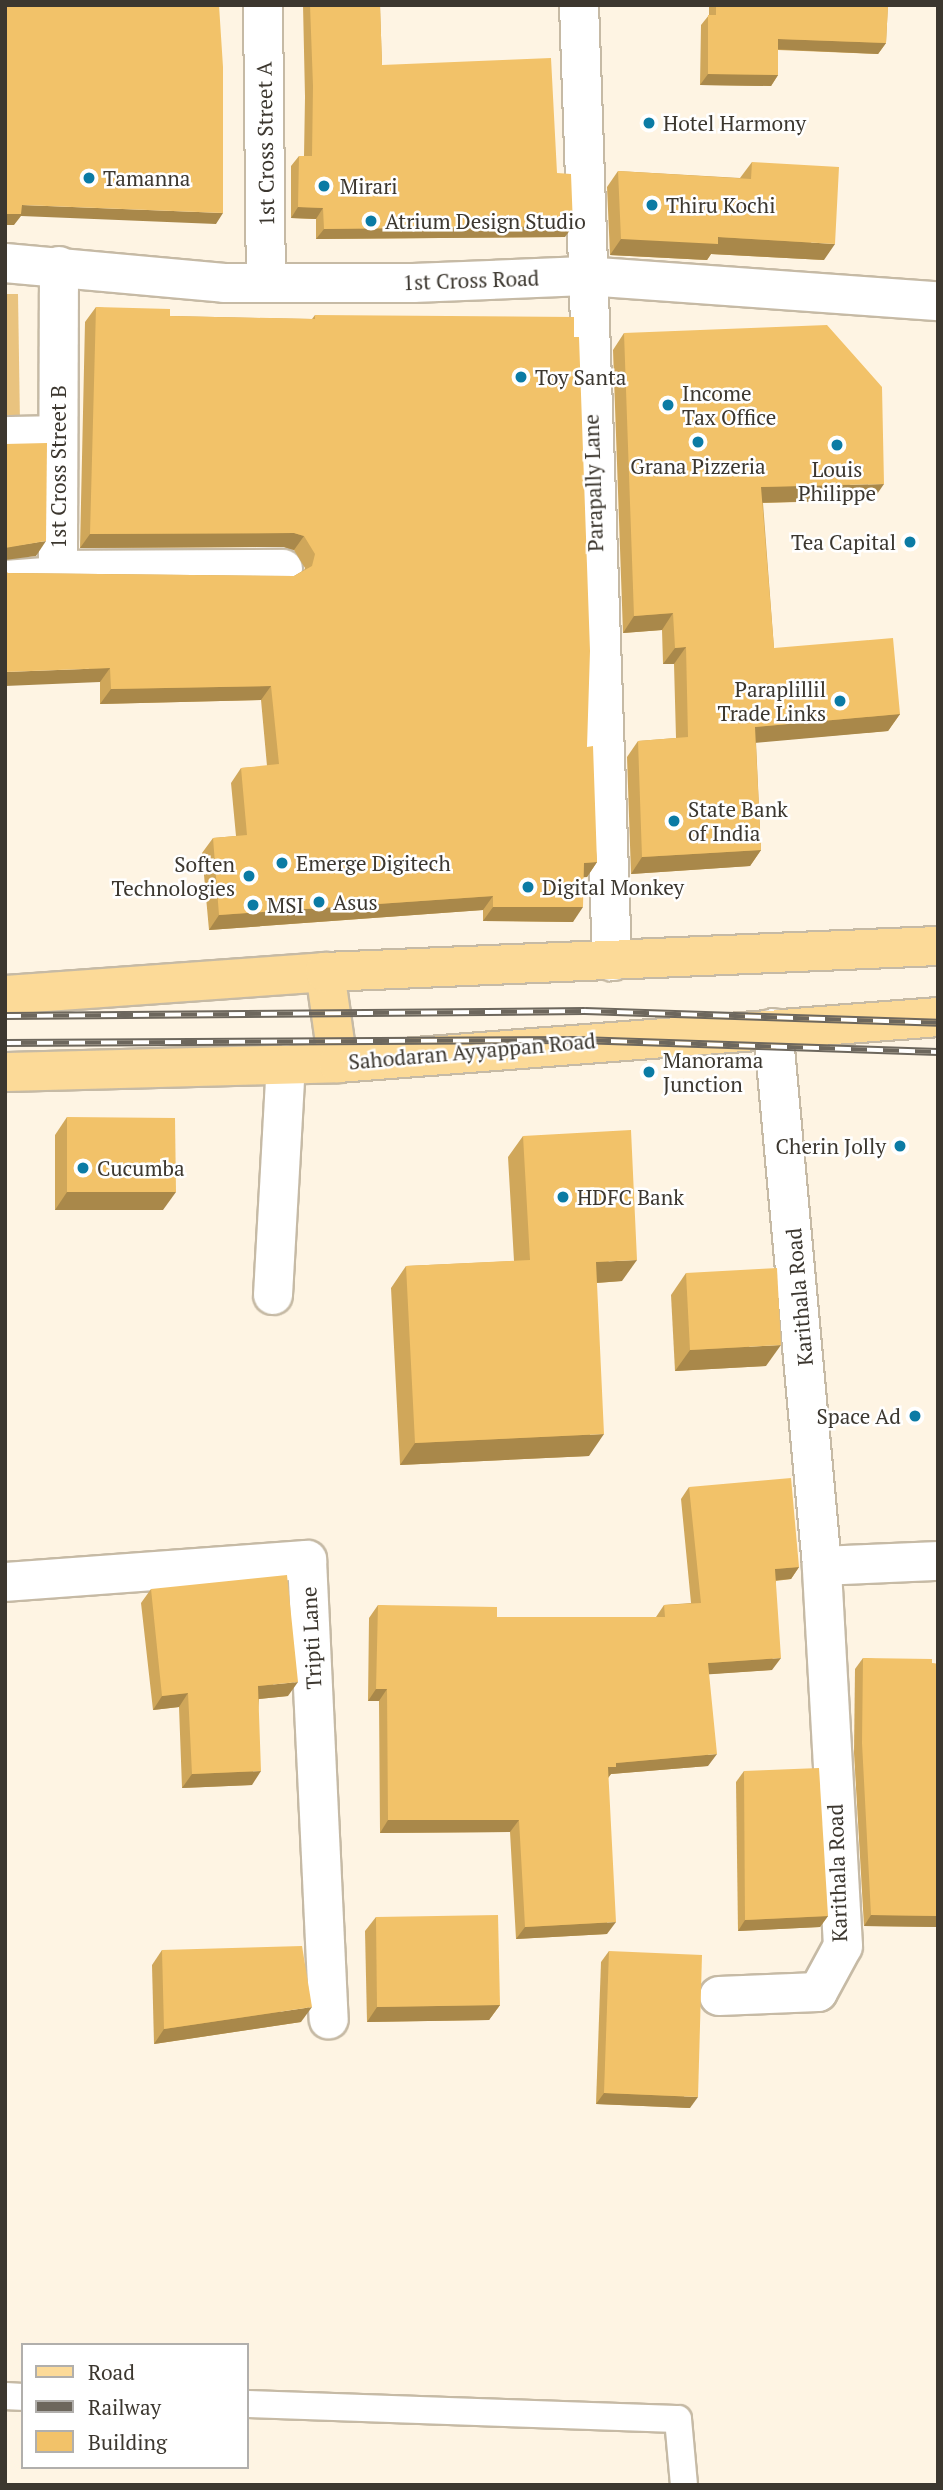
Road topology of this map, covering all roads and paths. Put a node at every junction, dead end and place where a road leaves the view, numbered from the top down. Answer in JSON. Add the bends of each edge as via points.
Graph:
{"nodes":[{"id":1,"x":263,"y":5,"type":"edge"},
{"id":2,"x":579,"y":5,"type":"edge"},
{"id":3,"x":5,"y":263,"type":"edge"},
{"id":4,"x":59,"y":266,"type":"junction"},
{"id":5,"x":585,"y":276,"type":"junction"},
{"id":6,"x":266,"y":282,"type":"junction"},
{"id":7,"x":938,"y":301,"type":"edge"},
{"id":8,"x":57,"y":435,"type":"junction"},
{"id":9,"x":5,"y":436,"type":"edge"},
{"id":10,"x":283,"y":569,"type":"dead end"},
{"id":11,"x":58,"y":570,"type":"junction"},
{"id":12,"x":5,"y":575,"type":"edge"},
{"id":13,"x":938,"y":946,"type":"edge"},
{"id":14,"x":612,"y":961,"type":"junction"},
{"id":15,"x":325,"y":972,"type":"junction"},
{"id":16,"x":5,"y":996,"type":"edge"},
{"id":17,"x":938,"y":1017,"type":"edge"},
{"id":18,"x":773,"y":1028,"type":"junction"},
{"id":19,"x":338,"y":1063,"type":"junction"},
{"id":20,"x":286,"y":1064,"type":"junction"},
{"id":21,"x":5,"y":1072,"type":"edge"},
{"id":22,"x":273,"y":1295,"type":"dead end"},
{"id":23,"x":938,"y":1561,"type":"edge"},
{"id":24,"x":822,"y":1566,"type":"junction"},
{"id":25,"x":5,"y":1582,"type":"edge"},
{"id":26,"x":719,"y":1996,"type":"dead end"},
{"id":27,"x":329,"y":2019,"type":"dead end"},
{"id":28,"x":248,"y":2404,"type":"edge"},
{"id":29,"x":684,"y":2485,"type":"edge"}],
"edges":[{"from":1,"to":6,"type":"street","name":"1st Cross Street A"},
{"from":2,"to":5,"type":"street","name":"Parapally Lane"},
{"from":3,"to":4,"type":"street","name":"1st Cross Road"},
{"from":4,"to":6,"type":"street","name":"1st Cross Road","via":[[224,283]]},
{"from":4,"to":8,"type":"street","name":"1st Cross Street B"},
{"from":5,"to":6,"type":"street","name":"1st Cross Road"},
{"from":5,"to":7,"type":"street","name":"1st Cross Road"},
{"from":5,"to":14,"type":"street","name":"Parapally Lane"},
{"from":8,"to":9,"type":"street"},
{"from":8,"to":11,"type":"street","name":"1st Cross Street B"},
{"from":10,"to":11,"type":"street","name":"1st Cross Street B"},
{"from":11,"to":12,"type":"lane"},
{"from":13,"to":14,"type":"main road"},
{"from":14,"to":15,"type":"main road"},
{"from":15,"to":16,"type":"main road"},
{"from":15,"to":19,"type":"main road"},
{"from":17,"to":18,"type":"main road","name":"Sahodaran Ayyappan Road"},
{"from":18,"to":19,"type":"main road","name":"Sahodaran Ayyappan Road"},
{"from":18,"to":24,"type":"street","name":"Karithala Road"},
{"from":19,"to":20,"type":"main road","name":"Sahodaran Ayyappan Road"},
{"from":20,"to":21,"type":"main road","name":"Sahodaran Ayyappan Road"},
{"from":20,"to":22,"type":"street"},
{"from":23,"to":24,"type":"street"},
{"from":24,"to":26,"type":"street","name":"Karithala Road","via":[[843,1945],[818,1992]]},
{"from":25,"to":27,"type":"street","name":"Tripti Lane","via":[[307,1559]]},
{"from":28,"to":29,"type":"lane","via":[[678,2419]]}]}
